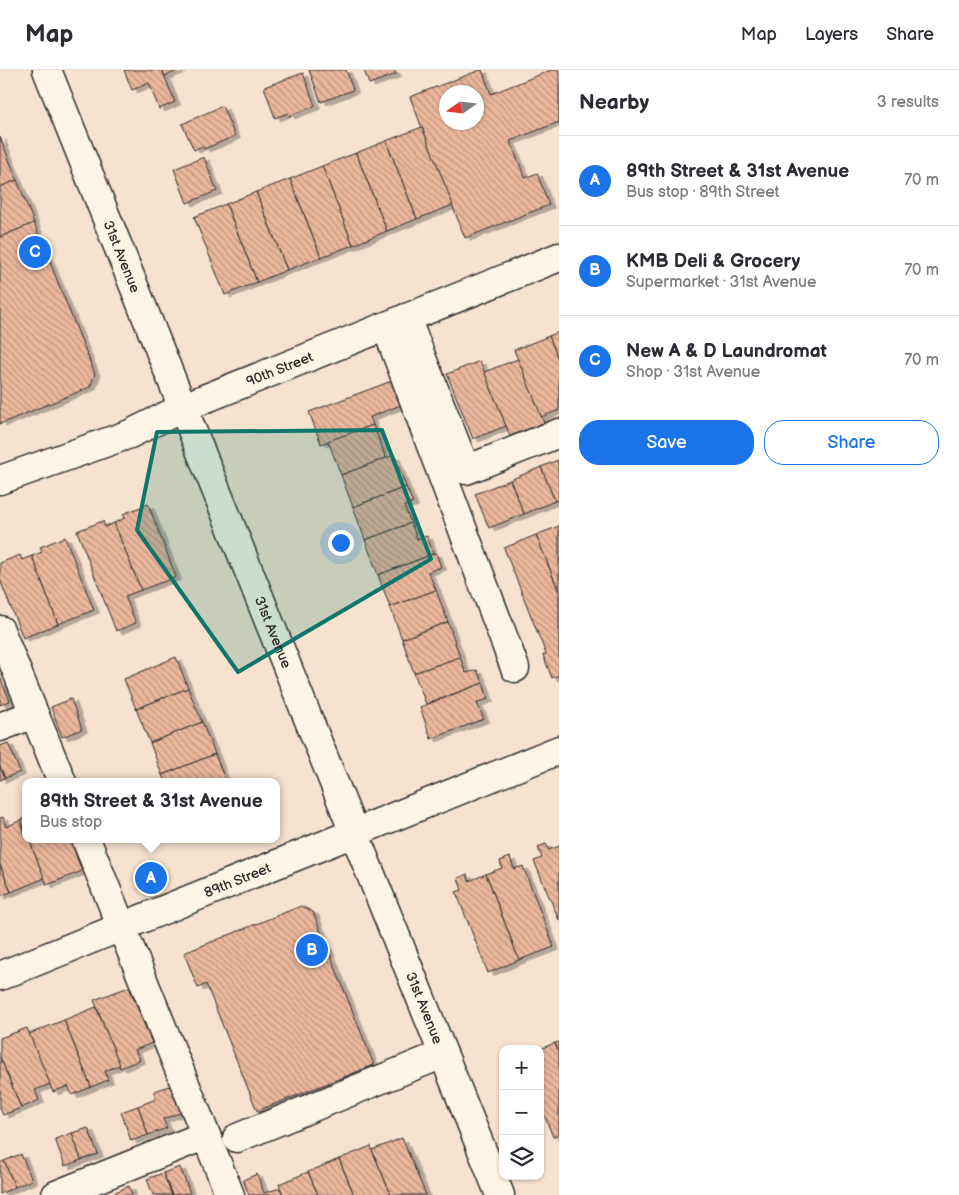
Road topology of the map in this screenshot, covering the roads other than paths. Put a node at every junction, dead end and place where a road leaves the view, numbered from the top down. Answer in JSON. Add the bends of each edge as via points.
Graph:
{"nodes":[{"id":1,"x":47,"y":70,"type":"edge"},
{"id":2,"x":559,"y":257,"type":"edge"},
{"id":3,"x":396,"y":322,"type":"junction"},
{"id":4,"x":184,"y":407,"type":"junction"},
{"id":5,"x":559,"y":433,"type":"edge"},
{"id":6,"x":0,"y":480,"type":"edge"},
{"id":7,"x":0,"y":630,"type":"edge"},
{"id":8,"x":516,"y":668,"type":"dead end"},
{"id":9,"x":34,"y":714,"type":"junction"},
{"id":10,"x":0,"y":728,"type":"edge"},
{"id":11,"x":559,"y":750,"type":"edge"},
{"id":12,"x":60,"y":778,"type":"edge"},
{"id":13,"x":354,"y":833,"type":"junction"},
{"id":14,"x":88,"y":843,"type":"edge"},
{"id":15,"x":123,"y":926,"type":"junction"},
{"id":16,"x":0,"y":976,"type":"edge"},
{"id":17,"x":443,"y":1054,"type":"junction"},
{"id":18,"x":206,"y":1135,"type":"junction"},
{"id":19,"x":237,"y":1138,"type":"dead end"},
{"id":20,"x":56,"y":1195,"type":"edge"},
{"id":21,"x":230,"y":1195,"type":"edge"},
{"id":22,"x":500,"y":1195,"type":"edge"}],
"edges":[{"from":1,"to":4,"type":"street","name":"31st Avenue"},
{"from":2,"to":3,"type":"street","name":"90th Street"},
{"from":3,"to":4,"type":"street","name":"90th Street"},
{"from":3,"to":5,"type":"street","via":[[466,470]]},
{"from":3,"to":8,"type":"street"},
{"from":4,"to":6,"type":"street","name":"90th Street","via":[[130,434]]},
{"from":4,"to":13,"type":"street","name":"31st Avenue"},
{"from":7,"to":9,"type":"street"},
{"from":9,"to":10,"type":"street"},
{"from":9,"to":12,"type":"street"},
{"from":11,"to":13,"type":"street","name":"89th Street"},
{"from":13,"to":15,"type":"street","name":"89th Street"},
{"from":13,"to":17,"type":"street","name":"31st Avenue"},
{"from":14,"to":15,"type":"street"},
{"from":15,"to":16,"type":"street","name":"89th Street"},
{"from":15,"to":18,"type":"street"},
{"from":17,"to":19,"type":"street"},
{"from":17,"to":22,"type":"street","name":"31st Avenue"},
{"from":18,"to":20,"type":"street"},
{"from":18,"to":21,"type":"street"}]}
